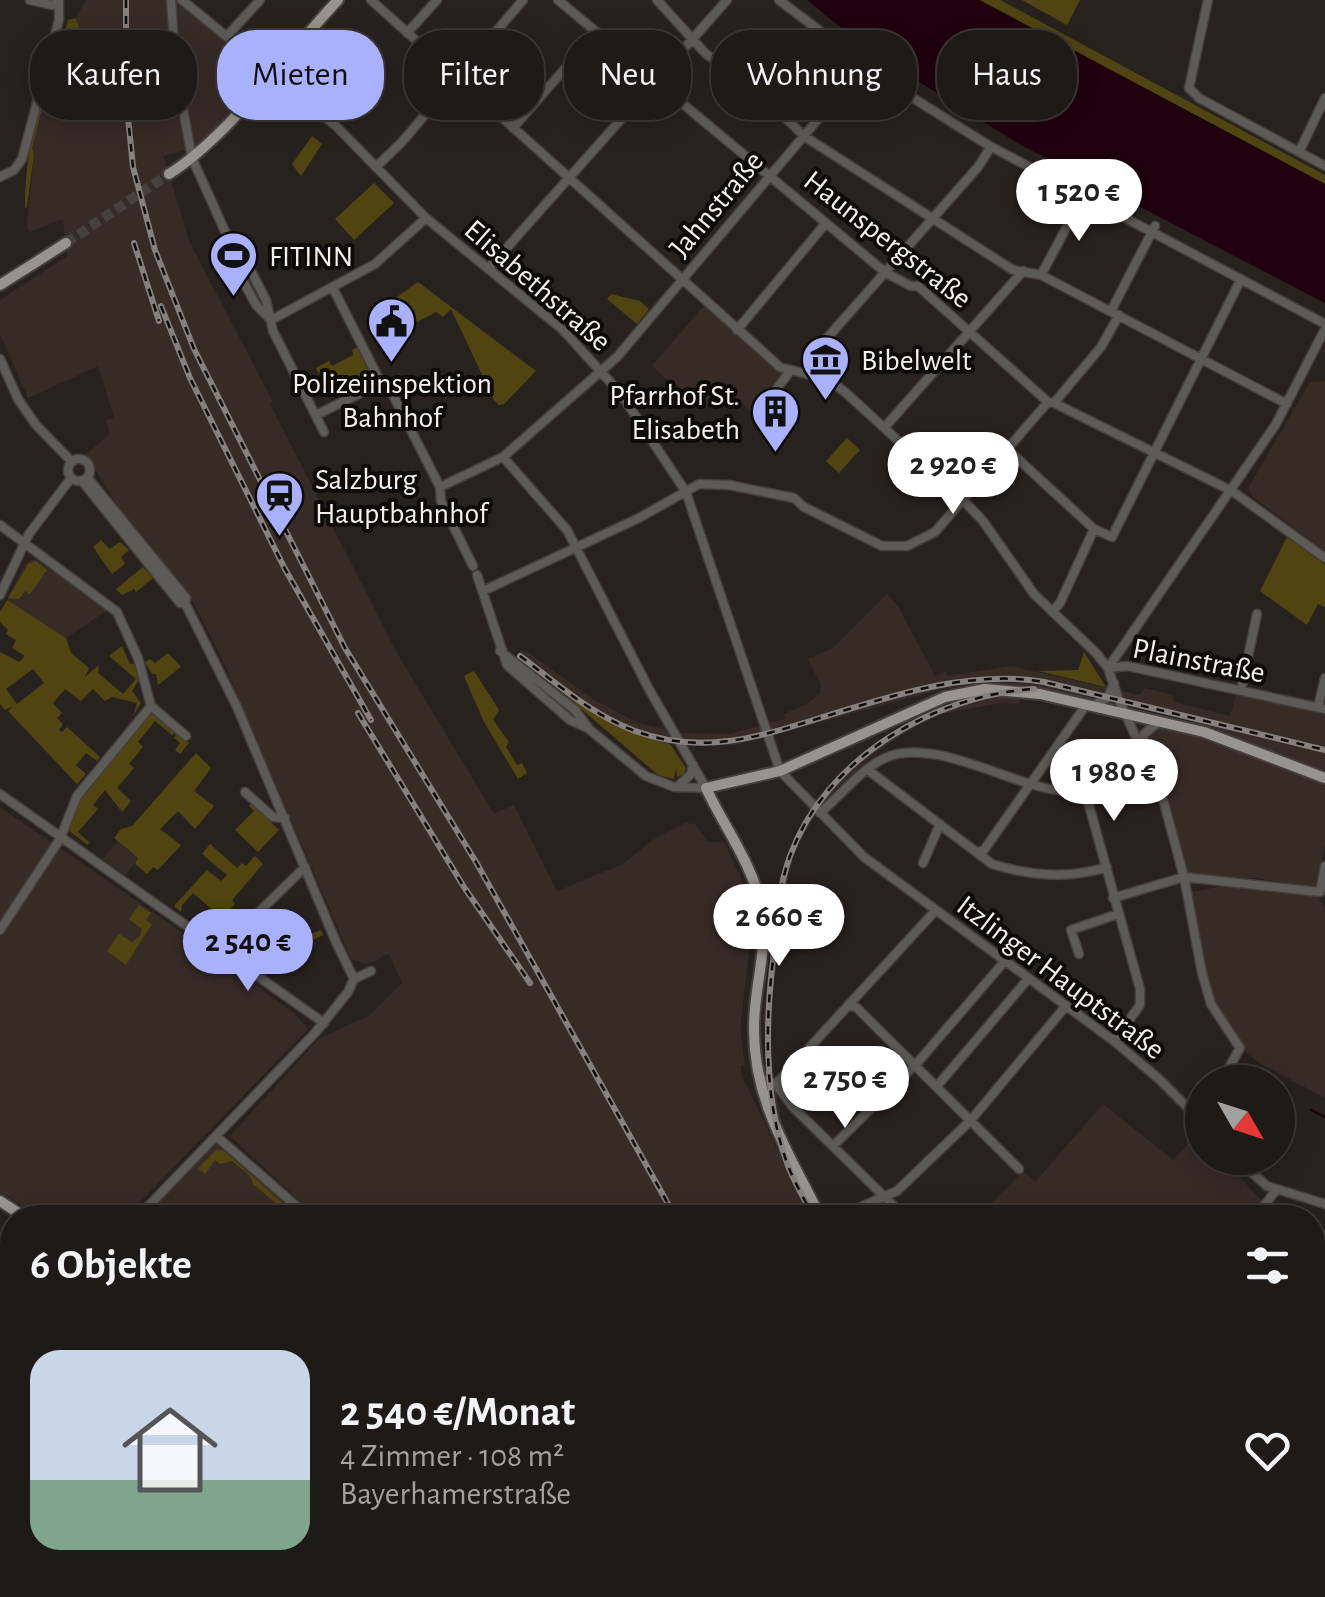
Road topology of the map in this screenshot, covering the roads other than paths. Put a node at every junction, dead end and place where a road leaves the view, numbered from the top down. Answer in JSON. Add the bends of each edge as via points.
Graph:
{"nodes":[{"id":1,"x":30,"y":0,"type":"edge"},
{"id":2,"x":171,"y":0,"type":"edge"},
{"id":3,"x":182,"y":0,"type":"edge"},
{"id":4,"x":260,"y":0,"type":"edge"},
{"id":5,"x":338,"y":0,"type":"edge"},
{"id":6,"x":371,"y":0,"type":"edge"},
{"id":7,"x":437,"y":0,"type":"edge"},
{"id":8,"x":523,"y":0,"type":"edge"},
{"id":9,"x":558,"y":0,"type":"edge"},
{"id":10,"x":657,"y":0,"type":"edge"},
{"id":11,"x":728,"y":0,"type":"edge"},
{"id":12,"x":779,"y":0,"type":"edge"},
{"id":13,"x":1208,"y":0,"type":"edge"},
{"id":14,"x":60,"y":1,"type":"edge"},
{"id":15,"x":220,"y":30,"type":"edge"},
{"id":16,"x":232,"y":30,"type":"edge"},
{"id":17,"x":310,"y":30,"type":"edge"},
{"id":18,"x":405,"y":30,"type":"edge"},
{"id":19,"x":409,"y":30,"type":"edge"},
{"id":20,"x":497,"y":30,"type":"edge"},
{"id":21,"x":594,"y":30,"type":"edge"},
{"id":22,"x":818,"y":30,"type":"edge"},
{"id":23,"x":692,"y":40,"type":"junction"},
{"id":24,"x":564,"y":69,"type":"edge"},
{"id":25,"x":1325,"y":98,"type":"edge"},
{"id":26,"x":917,"y":99,"type":"edge"},
{"id":27,"x":691,"y":112,"type":"edge"},
{"id":28,"x":227,"y":120,"type":"edge"},
{"id":29,"x":329,"y":120,"type":"edge"},
{"id":30,"x":418,"y":120,"type":"edge"},
{"id":31,"x":504,"y":120,"type":"edge"},
{"id":32,"x":621,"y":120,"type":"edge"},
{"id":33,"x":816,"y":120,"type":"edge"},
{"id":34,"x":513,"y":128,"type":"junction"},
{"id":35,"x":804,"y":136,"type":"junction"},
{"id":36,"x":992,"y":147,"type":"junction"},
{"id":37,"x":1299,"y":152,"type":"junction"},
{"id":38,"x":192,"y":158,"type":"junction"},
{"id":39,"x":377,"y":166,"type":"junction"},
{"id":40,"x":1325,"y":166,"type":"edge"},
{"id":41,"x":169,"y":174,"type":"tunnel mouth"},
{"id":42,"x":769,"y":176,"type":"junction"},
{"id":43,"x":0,"y":177,"type":"edge"},
{"id":44,"x":570,"y":178,"type":"junction"},
{"id":45,"x":1084,"y":195,"type":"junction"},
{"id":46,"x":426,"y":218,"type":"junction"},
{"id":47,"x":934,"y":218,"type":"junction"},
{"id":48,"x":826,"y":223,"type":"junction"},
{"id":49,"x":1154,"y":229,"type":"junction"},
{"id":50,"x":66,"y":243,"type":"tunnel mouth"},
{"id":51,"x":488,"y":270,"type":"junction"},
{"id":52,"x":1023,"y":271,"type":"junction"},
{"id":53,"x":886,"y":273,"type":"junction"},
{"id":54,"x":1041,"y":275,"type":"junction"},
{"id":55,"x":1241,"y":279,"type":"junction"},
{"id":56,"x":681,"y":281,"type":"junction"},
{"id":57,"x":0,"y":285,"type":"edge"},
{"id":58,"x":333,"y":288,"type":"junction"},
{"id":59,"x":1115,"y":313,"type":"junction"},
{"id":60,"x":271,"y":320,"type":"junction"},
{"id":61,"x":1325,"y":326,"type":"edge"},
{"id":62,"x":738,"y":330,"type":"junction"},
{"id":63,"x":970,"y":332,"type":"junction"},
{"id":64,"x":1202,"y":358,"type":"junction"},
{"id":65,"x":0,"y":360,"type":"edge"},
{"id":66,"x":601,"y":369,"type":"junction"},
{"id":67,"x":791,"y":370,"type":"junction"},
{"id":68,"x":807,"y":374,"type":"junction"},
{"id":69,"x":381,"y":382,"type":"junction"},
{"id":70,"x":1052,"y":402,"type":"junction"},
{"id":71,"x":1287,"y":404,"type":"junction"},
{"id":72,"x":760,"y":409,"type":"dead end"},
{"id":73,"x":316,"y":415,"type":"junction"},
{"id":74,"x":884,"y":428,"type":"junction"},
{"id":75,"x":324,"y":432,"type":"dead end"},
{"id":76,"x":1008,"y":449,"type":"junction"},
{"id":77,"x":1156,"y":452,"type":"junction"},
{"id":78,"x":502,"y":457,"type":"junction"},
{"id":79,"x":72,"y":462,"type":"junction"},
{"id":80,"x":71,"y":478,"type":"junction"},
{"id":81,"x":84,"y":479,"type":"junction"},
{"id":82,"x":440,"y":487,"type":"junction"},
{"id":83,"x":1232,"y":491,"type":"junction"},
{"id":84,"x":686,"y":492,"type":"junction"},
{"id":85,"x":963,"y":500,"type":"junction"},
{"id":86,"x":0,"y":525,"type":"edge"},
{"id":87,"x":1094,"y":529,"type":"junction"},
{"id":88,"x":25,"y":544,"type":"junction"},
{"id":89,"x":578,"y":548,"type":"junction"},
{"id":90,"x":1325,"y":558,"type":"edge"},
{"id":91,"x":483,"y":592,"type":"junction"},
{"id":92,"x":0,"y":596,"type":"edge"},
{"id":93,"x":1052,"y":612,"type":"junction"},
{"id":94,"x":1257,"y":614,"type":"dead end"},
{"id":95,"x":1108,"y":668,"type":"junction"},
{"id":96,"x":1325,"y":678,"type":"edge"},
{"id":97,"x":1114,"y":684,"type":"junction"},
{"id":98,"x":1241,"y":690,"type":"junction"},
{"id":99,"x":1087,"y":705,"type":"junction"},
{"id":100,"x":151,"y":706,"type":"junction"},
{"id":101,"x":1322,"y":708,"type":"edge"},
{"id":102,"x":1125,"y":714,"type":"junction"},
{"id":103,"x":1160,"y":722,"type":"junction"},
{"id":104,"x":186,"y":736,"type":"dead end"},
{"id":105,"x":1142,"y":747,"type":"junction"},
{"id":106,"x":693,"y":764,"type":"junction"},
{"id":107,"x":780,"y":770,"type":"junction"},
{"id":108,"x":868,"y":770,"type":"junction"},
{"id":109,"x":1156,"y":775,"type":"junction"},
{"id":110,"x":1325,"y":778,"type":"edge"},
{"id":111,"x":1030,"y":784,"type":"junction"},
{"id":112,"x":677,"y":787,"type":"junction"},
{"id":113,"x":706,"y":788,"type":"junction"},
{"id":114,"x":1085,"y":791,"type":"junction"},
{"id":115,"x":244,"y":792,"type":"dead end"},
{"id":116,"x":0,"y":794,"type":"edge"},
{"id":117,"x":820,"y":813,"type":"junction"},
{"id":118,"x":285,"y":818,"type":"junction"},
{"id":119,"x":940,"y":824,"type":"junction"},
{"id":120,"x":60,"y":839,"type":"junction"},
{"id":121,"x":977,"y":852,"type":"junction"},
{"id":122,"x":923,"y":863,"type":"dead end"},
{"id":123,"x":305,"y":866,"type":"junction"},
{"id":124,"x":1107,"y":867,"type":"junction"},
{"id":125,"x":1324,"y":872,"type":"edge"},
{"id":126,"x":1184,"y":876,"type":"junction"},
{"id":127,"x":1114,"y":898,"type":"junction"},
{"id":128,"x":935,"y":910,"type":"junction"},
{"id":129,"x":1118,"y":914,"type":"junction"},
{"id":130,"x":0,"y":930,"type":"edge"},
{"id":131,"x":219,"y":951,"type":"junction"},
{"id":132,"x":1079,"y":954,"type":"dead end"},
{"id":133,"x":1004,"y":962,"type":"junction"},
{"id":134,"x":371,"y":972,"type":"dead end"},
{"id":135,"x":354,"y":978,"type":"junction"},
{"id":136,"x":1028,"y":979,"type":"junction"},
{"id":137,"x":849,"y":1004,"type":"junction"},
{"id":138,"x":1065,"y":1007,"type":"junction"},
{"id":139,"x":324,"y":1023,"type":"junction"},
{"id":140,"x":1114,"y":1041,"type":"junction"},
{"id":141,"x":916,"y":1064,"type":"junction"},
{"id":142,"x":1230,"y":1065,"type":"edge"},
{"id":143,"x":757,"y":1077,"type":"junction"},
{"id":144,"x":774,"y":1085,"type":"junction"},
{"id":145,"x":938,"y":1085,"type":"junction"},
{"id":146,"x":762,"y":1097,"type":"junction"},
{"id":147,"x":1185,"y":1104,"type":"edge"},
{"id":148,"x":971,"y":1120,"type":"junction"},
{"id":149,"x":216,"y":1136,"type":"junction"},
{"id":150,"x":833,"y":1146,"type":"junction"},
{"id":151,"x":1019,"y":1169,"type":"dead end"},
{"id":152,"x":1252,"y":1175,"type":"edge"},
{"id":153,"x":1276,"y":1190,"type":"junction"},
{"id":154,"x":884,"y":1196,"type":"junction"},
{"id":155,"x":1325,"y":1204,"type":"edge"},
{"id":156,"x":150,"y":1205,"type":"edge"},
{"id":157,"x":295,"y":1205,"type":"edge"},
{"id":158,"x":816,"y":1205,"type":"edge"},
{"id":159,"x":864,"y":1205,"type":"edge"},
{"id":160,"x":893,"y":1205,"type":"edge"},
{"id":161,"x":1265,"y":1205,"type":"edge"}],
"edges":[{"from":1,"to":14,"type":"street"},
{"from":2,"to":38,"type":"street"},
{"from":3,"to":15,"type":"street","name":"Elisabethstraße"},
{"from":4,"to":16,"type":"street"},
{"from":5,"to":17,"type":"main road"},
{"from":6,"to":18,"type":"street","name":"Plainstraße"},
{"from":7,"to":19,"type":"street"},
{"from":8,"to":20,"type":"street"},
{"from":9,"to":21,"type":"street","name":"Haunspergstraße"},
{"from":10,"to":23,"type":"street"},
{"from":11,"to":23,"type":"street"},
{"from":12,"to":22,"type":"street"},
{"from":13,"to":37,"type":"street","via":[[1189,88]]},
{"from":14,"to":43,"type":"street","via":[[22,159]]},
{"from":23,"to":35,"type":"street"},
{"from":24,"to":34,"type":"street"},
{"from":25,"to":37,"type":"street"},
{"from":26,"to":36,"type":"street"},
{"from":27,"to":42,"type":"street","name":"Haunspergstraße"},
{"from":28,"to":38,"type":"main road"},
{"from":29,"to":39,"type":"street","name":"Elisabethstraße"},
{"from":30,"to":39,"type":"street"},
{"from":31,"to":34,"type":"street","name":"Plainstraße"},
{"from":32,"to":44,"type":"street"},
{"from":33,"to":35,"type":"street","name":"Jahnstraße"},
{"from":34,"to":44,"type":"street","name":"Plainstraße"},
{"from":35,"to":42,"type":"street","name":"Jahnstraße"},
{"from":35,"to":47,"type":"street"},
{"from":36,"to":45,"type":"street"},
{"from":36,"to":47,"type":"street"},
{"from":37,"to":40,"type":"street"},
{"from":38,"to":41,"type":"main road"},
{"from":38,"to":60,"type":"street","via":[[234,264]]},
{"from":39,"to":46,"type":"street","name":"Elisabethstraße"},
{"from":42,"to":48,"type":"street","name":"Haunspergstraße"},
{"from":42,"to":56,"type":"street","name":"Jahnstraße"},
{"from":44,"to":51,"type":"street"},
{"from":44,"to":56,"type":"street","name":"Plainstraße"},
{"from":45,"to":49,"type":"street"},
{"from":45,"to":54,"type":"street"},
{"from":46,"to":51,"type":"street","name":"Elisabethstraße"},
{"from":46,"to":58,"type":"street","via":[[375,264]]},
{"from":47,"to":52,"type":"street"},
{"from":47,"to":53,"type":"street"},
{"from":48,"to":53,"type":"street","name":"Haunspergstraße"},
{"from":48,"to":62,"type":"street"},
{"from":49,"to":55,"type":"street"},
{"from":49,"to":59,"type":"street"},
{"from":50,"to":57,"type":"main road"},
{"from":51,"to":66,"type":"street","name":"Elisabethstraße"},
{"from":52,"to":54,"type":"street"},
{"from":52,"to":63,"type":"street"},
{"from":53,"to":63,"type":"street","name":"Haunspergstraße","via":[[918,286]]},
{"from":53,"to":68,"type":"street","via":[[813,354]]},
{"from":54,"to":59,"type":"street"},
{"from":55,"to":61,"type":"street"},
{"from":55,"to":64,"type":"street"},
{"from":56,"to":62,"type":"street","name":"Plainstraße"},
{"from":56,"to":66,"type":"street","name":"Jahnstraße"},
{"from":58,"to":60,"type":"street"},
{"from":58,"to":69,"type":"street"},
{"from":59,"to":64,"type":"street"},
{"from":59,"to":70,"type":"street","via":[[1101,347]]},
{"from":60,"to":73,"type":"street"},
{"from":61,"to":71,"type":"street"},
{"from":62,"to":67,"type":"street","name":"Plainstraße"},
{"from":63,"to":70,"type":"street","name":"Haunspergstraße"},
{"from":63,"to":74,"type":"street"},
{"from":64,"to":71,"type":"street"},
{"from":64,"to":77,"type":"street"},
{"from":65,"to":79,"type":"street","via":[[18,399]]},
{"from":66,"to":78,"type":"street","name":"Jahnstraße"},
{"from":66,"to":84,"type":"street","name":"Elisabethstraße"},
{"from":67,"to":68,"type":"street","name":"Plainstraße"},
{"from":67,"to":72,"type":"street"},
{"from":68,"to":74,"type":"street","name":"Plainstraße","via":[[830,380]]},
{"from":69,"to":73,"type":"street"},
{"from":69,"to":82,"type":"street"},
{"from":70,"to":76,"type":"street"},
{"from":70,"to":77,"type":"street","name":"Haunspergstraße"},
{"from":71,"to":83,"type":"street"},
{"from":73,"to":75,"type":"street"},
{"from":74,"to":85,"type":"street","name":"Plainstraße"},
{"from":76,"to":85,"type":"street"},
{"from":76,"to":87,"type":"street"},
{"from":77,"to":83,"type":"street","name":"Haunspergstraße"},
{"from":77,"to":87,"type":"street","via":[[1112,537]]},
{"from":78,"to":82,"type":"street","name":"Jahnstraße"},
{"from":78,"to":89,"type":"street"},
{"from":79,"to":80,"type":"street"},
{"from":79,"to":81,"type":"street","via":[[86,462]]},
{"from":80,"to":81,"type":"street"},
{"from":80,"to":88,"type":"street"},
{"from":81,"to":118,"type":"street","via":[[184,603]]},
{"from":82,"to":91,"type":"street"},
{"from":83,"to":90,"type":"street","name":"Haunspergstraße"},
{"from":83,"to":95,"type":"street"},
{"from":84,"to":85,"type":"street","via":[[710,483],[794,498],[876,544],[899,547],[935,532]]},
{"from":84,"to":89,"type":"street"},
{"from":84,"to":107,"type":"street","name":"Elisabethstraße"},
{"from":85,"to":93,"type":"street","name":"Plainstraße"},
{"from":86,"to":88,"type":"street"},
{"from":87,"to":93,"type":"street"},
{"from":88,"to":92,"type":"street"},
{"from":88,"to":100,"type":"street","via":[[117,612]]},
{"from":89,"to":91,"type":"street"},
{"from":89,"to":106,"type":"street"},
{"from":91,"to":112,"type":"street","via":[[500,650],[646,776]]},
{"from":93,"to":95,"type":"street","name":"Plainstraße"},
{"from":94,"to":98,"type":"street"},
{"from":95,"to":97,"type":"street"},
{"from":95,"to":98,"type":"street","name":"Plainstraße","via":[[1127,666]]},
{"from":96,"to":101,"type":"street"},
{"from":97,"to":99,"type":"street","via":[[1106,700]]},
{"from":97,"to":102,"type":"street"},
{"from":98,"to":101,"type":"street","name":"Plainstraße"},
{"from":99,"to":102,"type":"main road"},
{"from":99,"to":107,"type":"main road","via":[[1022,690],[958,693]]},
{"from":99,"to":111,"type":"street"},
{"from":100,"to":104,"type":"street"},
{"from":100,"to":120,"type":"street","via":[[77,796]]},
{"from":102,"to":103,"type":"main road"},
{"from":102,"to":105,"type":"street"},
{"from":103,"to":105,"type":"street","via":[[1144,734]]},
{"from":103,"to":110,"type":"main road","via":[[1223,737]]},
{"from":105,"to":109,"type":"street"},
{"from":106,"to":112,"type":"street"},
{"from":106,"to":113,"type":"street"},
{"from":107,"to":113,"type":"main road"},
{"from":107,"to":117,"type":"street","name":"Elisabethstraße"},
{"from":108,"to":111,"type":"street","via":[[892,756],[926,754]]},
{"from":108,"to":117,"type":"street"},
{"from":108,"to":119,"type":"street"},
{"from":109,"to":114,"type":"street"},
{"from":109,"to":126,"type":"street"},
{"from":111,"to":114,"type":"street"},
{"from":111,"to":121,"type":"street"},
{"from":112,"to":113,"type":"street"},
{"from":113,"to":143,"type":"main road","via":[[751,876],[763,924],[754,1008]]},
{"from":114,"to":124,"type":"street"},
{"from":115,"to":118,"type":"street","via":[[273,817]]},
{"from":116,"to":120,"type":"street"},
{"from":117,"to":128,"type":"street","name":"Elisabethstraße","via":[[864,857]]},
{"from":118,"to":123,"type":"street"},
{"from":119,"to":121,"type":"street"},
{"from":119,"to":122,"type":"street"},
{"from":120,"to":130,"type":"street"},
{"from":120,"to":131,"type":"street"},
{"from":121,"to":124,"type":"street","via":[[1012,870],[1078,876]]},
{"from":123,"to":131,"type":"street"},
{"from":123,"to":135,"type":"street"},
{"from":124,"to":127,"type":"street"},
{"from":125,"to":126,"type":"street","via":[[1320,892]]},
{"from":126,"to":127,"type":"street"},
{"from":126,"to":142,"type":"street","via":[[1211,1004],[1240,1048]]},
{"from":127,"to":129,"type":"street"},
{"from":128,"to":133,"type":"street","name":"Itzlinger Hauptstraße"},
{"from":128,"to":137,"type":"street"},
{"from":129,"to":132,"type":"street","via":[[1071,930]]},
{"from":129,"to":140,"type":"street","via":[[1140,1005]]},
{"from":131,"to":139,"type":"street"},
{"from":133,"to":136,"type":"street","name":"Itzlinger Hauptstraße"},
{"from":133,"to":141,"type":"street"},
{"from":134,"to":135,"type":"street"},
{"from":135,"to":139,"type":"street"},
{"from":136,"to":138,"type":"street","name":"Itzlinger Hauptstraße"},
{"from":136,"to":145,"type":"street"},
{"from":137,"to":141,"type":"street"},
{"from":137,"to":144,"type":"street"},
{"from":138,"to":140,"type":"street","name":"Itzlinger Hauptstraße"},
{"from":138,"to":148,"type":"street"},
{"from":139,"to":149,"type":"street"},
{"from":140,"to":147,"type":"street","name":"Itzlinger Hauptstraße"},
{"from":141,"to":145,"type":"street"},
{"from":141,"to":150,"type":"street"},
{"from":143,"to":144,"type":"street"},
{"from":143,"to":146,"type":"main road"},
{"from":144,"to":146,"type":"street"},
{"from":144,"to":150,"type":"street"},
{"from":145,"to":148,"type":"street"},
{"from":146,"to":158,"type":"main road"},
{"from":148,"to":151,"type":"street"},
{"from":148,"to":154,"type":"street"},
{"from":149,"to":156,"type":"street"},
{"from":149,"to":157,"type":"street"},
{"from":150,"to":154,"type":"street"},
{"from":152,"to":153,"type":"street"},
{"from":153,"to":155,"type":"street"},
{"from":153,"to":161,"type":"street"},
{"from":154,"to":159,"type":"street"},
{"from":154,"to":160,"type":"street"}]}
